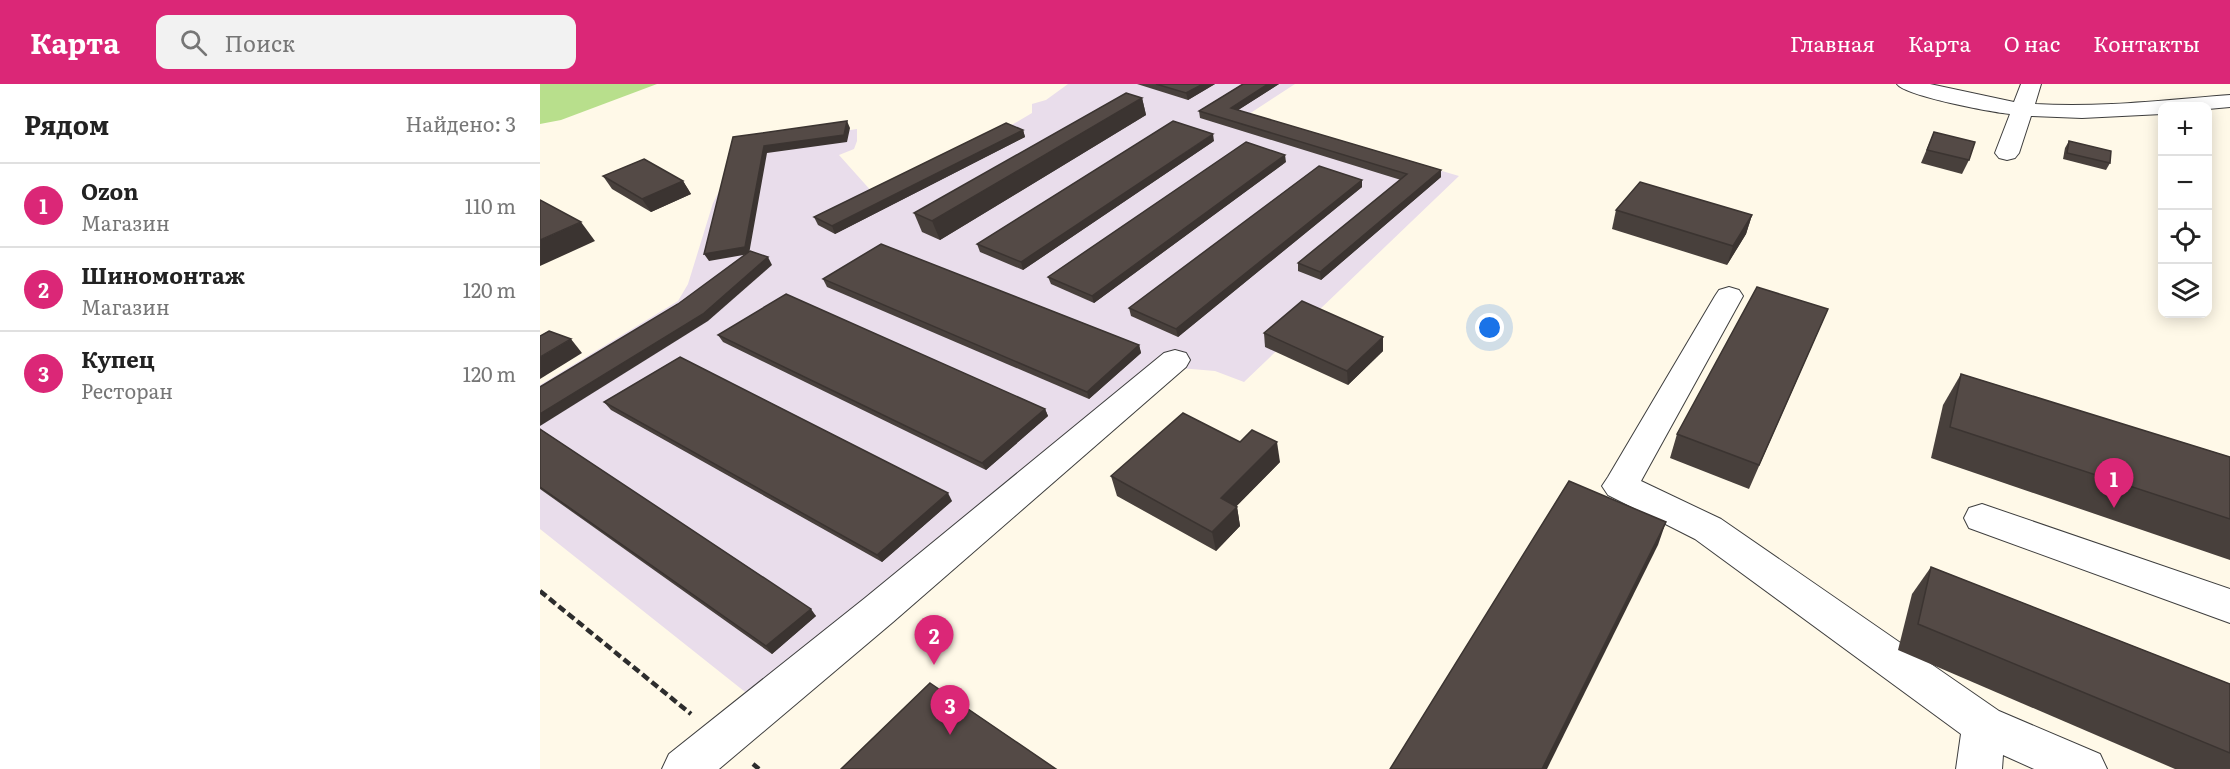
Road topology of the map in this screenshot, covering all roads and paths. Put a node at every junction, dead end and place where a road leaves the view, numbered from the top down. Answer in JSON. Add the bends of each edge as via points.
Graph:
{"nodes":[{"id":1,"x":1907,"y":84,"type":"edge"},
{"id":2,"x":2031,"y":84,"type":"edge"},
{"id":3,"x":2230,"y":101,"type":"edge"},
{"id":4,"x":2022,"y":109,"type":"junction"},
{"id":5,"x":2007,"y":153,"type":"dead end"},
{"id":6,"x":1729,"y":296,"type":"dead end"},
{"id":7,"x":1175,"y":360,"type":"dead end"},
{"id":8,"x":1982,"y":518,"type":"dead end"},
{"id":9,"x":540,"y":591,"type":"edge"},
{"id":10,"x":2230,"y":606,"type":"edge"},
{"id":11,"x":1984,"y":725,"type":"junction"},
{"id":12,"x":723,"y":739,"type":"junction"},
{"id":13,"x":685,"y":769,"type":"edge"},
{"id":14,"x":759,"y":769,"type":"edge"},
{"id":15,"x":1978,"y":769,"type":"edge"},
{"id":16,"x":2084,"y":769,"type":"edge"}],
"edges":[{"from":1,"to":4,"type":"lane"},
{"from":2,"to":4,"type":"lane"},
{"from":3,"to":4,"type":"lane","via":[[2087,111]]},
{"from":4,"to":5,"type":"lane"},
{"from":6,"to":11,"type":"lane","via":[[1620,486],[1708,529]]},
{"from":7,"to":12,"type":"lane"},
{"from":8,"to":10,"type":"lane"},
{"from":9,"to":12,"type":"path"},
{"from":11,"to":15,"type":"lane"},
{"from":11,"to":16,"type":"lane"},
{"from":12,"to":13,"type":"lane"},
{"from":12,"to":14,"type":"path"}]}
